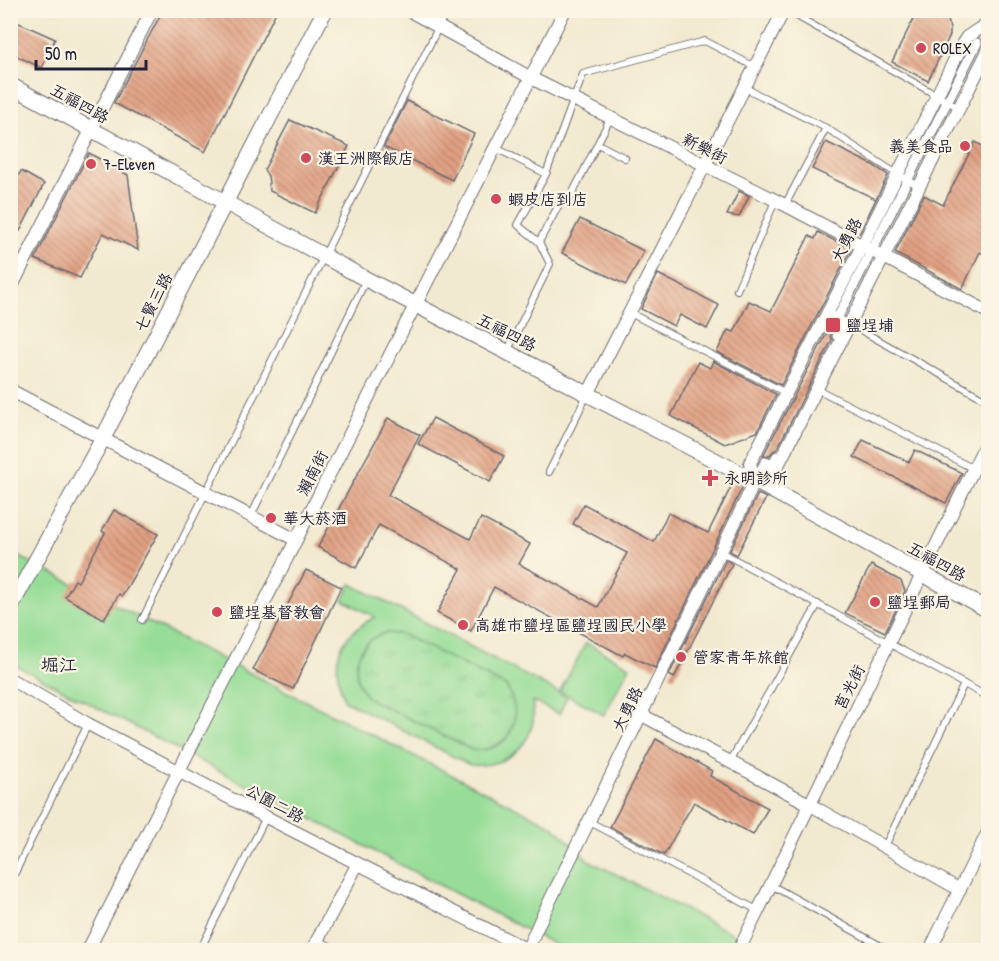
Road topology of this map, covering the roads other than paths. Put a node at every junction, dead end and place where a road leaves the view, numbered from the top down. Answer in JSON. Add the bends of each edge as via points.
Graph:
{"nodes":[{"id":1,"x":152,"y":10,"type":"edge"},
{"id":2,"x":325,"y":10,"type":"edge"},
{"id":3,"x":408,"y":10,"type":"edge"},
{"id":4,"x":447,"y":10,"type":"edge"},
{"id":5,"x":565,"y":10,"type":"edge"},
{"id":6,"x":785,"y":10,"type":"edge"},
{"id":7,"x":978,"y":10,"type":"edge"},
{"id":8,"x":988,"y":15,"type":"edge"},
{"id":9,"x":988,"y":23,"type":"edge"},
{"id":10,"x":438,"y":27,"type":"junction"},
{"id":11,"x":977,"y":43,"type":"dead end"},
{"id":12,"x":988,"y":51,"type":"edge"},
{"id":13,"x":755,"y":67,"type":"junction"},
{"id":14,"x":531,"y":78,"type":"junction"},
{"id":15,"x":10,"y":85,"type":"edge"},
{"id":16,"x":745,"y":88,"type":"junction"},
{"id":17,"x":942,"y":98,"type":"junction"},
{"id":18,"x":573,"y":100,"type":"junction"},
{"id":19,"x":959,"y":108,"type":"junction"},
{"id":20,"x":610,"y":119,"type":"junction"},
{"id":21,"x":826,"y":128,"type":"junction"},
{"id":22,"x":92,"y":130,"type":"junction"},
{"id":23,"x":597,"y":144,"type":"junction"},
{"id":24,"x":495,"y":148,"type":"junction"},
{"id":25,"x":625,"y":158,"type":"dead end"},
{"id":26,"x":704,"y":167,"type":"junction"},
{"id":27,"x":546,"y":174,"type":"junction"},
{"id":28,"x":902,"y":177,"type":"junction"},
{"id":29,"x":921,"y":187,"type":"junction"},
{"id":30,"x":224,"y":202,"type":"junction"},
{"id":31,"x":780,"y":203,"type":"junction"},
{"id":32,"x":539,"y":242,"type":"junction"},
{"id":33,"x":872,"y":251,"type":"junction"},
{"id":34,"x":323,"y":255,"type":"junction"},
{"id":35,"x":366,"y":279,"type":"junction"},
{"id":36,"x":10,"y":290,"type":"edge"},
{"id":37,"x":737,"y":290,"type":"dead end"},
{"id":38,"x":416,"y":305,"type":"junction"},
{"id":39,"x":988,"y":312,"type":"edge"},
{"id":40,"x":630,"y":313,"type":"junction"},
{"id":41,"x":833,"y":315,"type":"junction"},
{"id":42,"x":850,"y":324,"type":"junction"},
{"id":43,"x":507,"y":353,"type":"junction"},
{"id":44,"x":817,"y":389,"type":"junction"},
{"id":45,"x":10,"y":390,"type":"edge"},
{"id":46,"x":786,"y":393,"type":"junction"},
{"id":47,"x":588,"y":394,"type":"junction"},
{"id":48,"x":988,"y":401,"type":"edge"},
{"id":49,"x":102,"y":440,"type":"junction"},
{"id":50,"x":988,"y":440,"type":"edge"},
{"id":51,"x":975,"y":466,"type":"junction"},
{"id":52,"x":988,"y":469,"type":"edge"},
{"id":53,"x":549,"y":472,"type":"dead end"},
{"id":54,"x":755,"y":481,"type":"junction"},
{"id":55,"x":204,"y":492,"type":"junction"},
{"id":56,"x":251,"y":517,"type":"junction"},
{"id":57,"x":296,"y":540,"type":"junction"},
{"id":58,"x":721,"y":552,"type":"junction"},
{"id":59,"x":924,"y":575,"type":"junction"},
{"id":60,"x":818,"y":604,"type":"junction"},
{"id":61,"x":10,"y":608,"type":"edge"},
{"id":62,"x":988,"y":610,"type":"edge"},
{"id":63,"x":142,"y":620,"type":"dead end"},
{"id":64,"x":890,"y":642,"type":"junction"},
{"id":65,"x":10,"y":679,"type":"edge"},
{"id":66,"x":964,"y":684,"type":"junction"},
{"id":67,"x":988,"y":697,"type":"edge"},
{"id":68,"x":642,"y":715,"type":"junction"},
{"id":69,"x":88,"y":724,"type":"junction"},
{"id":70,"x":730,"y":762,"type":"junction"},
{"id":71,"x":179,"y":771,"type":"junction"},
{"id":72,"x":809,"y":804,"type":"junction"},
{"id":73,"x":266,"y":817,"type":"junction"},
{"id":74,"x":590,"y":822,"type":"junction"},
{"id":75,"x":988,"y":832,"type":"edge"},
{"id":76,"x":884,"y":848,"type":"junction"},
{"id":77,"x":357,"y":865,"type":"junction"},
{"id":78,"x":10,"y":883,"type":"edge"},
{"id":79,"x":771,"y":885,"type":"junction"},
{"id":80,"x":960,"y":890,"type":"junction"},
{"id":81,"x":759,"y":911,"type":"junction"},
{"id":82,"x":315,"y":945,"type":"edge"},
{"id":83,"x":527,"y":950,"type":"edge"},
{"id":84,"x":88,"y":951,"type":"edge"},
{"id":85,"x":200,"y":951,"type":"edge"},
{"id":86,"x":338,"y":951,"type":"edge"},
{"id":87,"x":739,"y":951,"type":"edge"},
{"id":88,"x":888,"y":951,"type":"edge"},
{"id":89,"x":930,"y":951,"type":"edge"}],
"edges":[{"from":1,"to":22,"type":"street"},
{"from":2,"to":30,"type":"street","name":"七賢三路"},
{"from":3,"to":10,"type":"street","name":"新樂街"},
{"from":4,"to":10,"type":"lane"},
{"from":5,"to":14,"type":"street","name":"瀨南街"},
{"from":6,"to":13,"type":"street"},
{"from":6,"to":17,"type":"lane"},
{"from":7,"to":8,"type":"street"},
{"from":9,"to":17,"type":"street","name":"大勇路","via":[[967,37]]},
{"from":10,"to":14,"type":"street","name":"新樂街"},
{"from":10,"to":34,"type":"lane"},
{"from":11,"to":17,"type":"street"},
{"from":12,"to":19,"type":"street","name":"大勇路"},
{"from":13,"to":16,"type":"street"},
{"from":13,"to":18,"type":"lane","via":[[705,41],[583,74]]},
{"from":14,"to":18,"type":"street","name":"新樂街"},
{"from":14,"to":24,"type":"street","name":"瀨南街"},
{"from":15,"to":22,"type":"street","name":"五福四路"},
{"from":16,"to":21,"type":"lane"},
{"from":16,"to":26,"type":"street"},
{"from":17,"to":19,"type":"lane"},
{"from":17,"to":28,"type":"street","name":"大勇路"},
{"from":18,"to":20,"type":"street","name":"新樂街"},
{"from":18,"to":27,"type":"lane"},
{"from":19,"to":29,"type":"street","name":"大勇路"},
{"from":20,"to":23,"type":"lane"},
{"from":20,"to":26,"type":"street","name":"新樂街"},
{"from":21,"to":28,"type":"lane"},
{"from":21,"to":31,"type":"lane"},
{"from":22,"to":30,"type":"street","name":"五福四路"},
{"from":22,"to":36,"type":"street"},
{"from":23,"to":25,"type":"lane"},
{"from":23,"to":32,"type":"lane","via":[[568,202],[561,199]]},
{"from":24,"to":27,"type":"lane"},
{"from":24,"to":38,"type":"street","name":"瀨南街"},
{"from":26,"to":31,"type":"street","name":"新樂街"},
{"from":26,"to":40,"type":"street"},
{"from":27,"to":32,"type":"lane","via":[[518,225]]},
{"from":28,"to":29,"type":"lane"},
{"from":28,"to":33,"type":"street","name":"大勇路"},
{"from":29,"to":33,"type":"street","name":"大勇路"},
{"from":30,"to":34,"type":"street","name":"五福四路"},
{"from":30,"to":49,"type":"street","name":"七賢三路"},
{"from":31,"to":33,"type":"street","name":"新樂街"},
{"from":31,"to":37,"type":"lane"},
{"from":32,"to":43,"type":"lane","via":[[550,264]]},
{"from":33,"to":39,"type":"street","name":"新樂街"},
{"from":33,"to":41,"type":"street","name":"大勇路"},
{"from":33,"to":42,"type":"street","name":"大勇路"},
{"from":34,"to":35,"type":"street","name":"五福四路"},
{"from":34,"to":55,"type":"lane"},
{"from":35,"to":38,"type":"street","name":"五福四路"},
{"from":35,"to":56,"type":"lane"},
{"from":38,"to":43,"type":"street","name":"五福四路"},
{"from":38,"to":57,"type":"street","name":"瀨南街"},
{"from":40,"to":46,"type":"lane"},
{"from":40,"to":47,"type":"street"},
{"from":41,"to":42,"type":"lane"},
{"from":41,"to":46,"type":"street","name":"大勇路"},
{"from":41,"to":54,"type":"street","via":[[835,324],[842,327],[772,465],[765,462]]},
{"from":42,"to":44,"type":"street","name":"大勇路"},
{"from":42,"to":48,"type":"lane"},
{"from":43,"to":47,"type":"street","name":"五福四路"},
{"from":44,"to":51,"type":"lane"},
{"from":44,"to":54,"type":"street","name":"大勇路","via":[[775,471]]},
{"from":45,"to":49,"type":"street"},
{"from":46,"to":54,"type":"street","name":"大勇路","via":[[750,463]]},
{"from":47,"to":53,"type":"lane"},
{"from":47,"to":54,"type":"street","name":"五福四路"},
{"from":49,"to":55,"type":"street"},
{"from":49,"to":61,"type":"street","name":"七賢三路"},
{"from":50,"to":51,"type":"street","name":"莒光街"},
{"from":51,"to":52,"type":"lane"},
{"from":51,"to":59,"type":"street","name":"莒光街"},
{"from":54,"to":58,"type":"street","name":"大勇路"},
{"from":54,"to":59,"type":"street","name":"五福四路"},
{"from":55,"to":56,"type":"street"},
{"from":55,"to":63,"type":"lane"},
{"from":56,"to":57,"type":"street"},
{"from":57,"to":71,"type":"street","name":"瀨南街"},
{"from":58,"to":60,"type":"lane"},
{"from":58,"to":68,"type":"street","name":"大勇路"},
{"from":59,"to":62,"type":"street","name":"五福四路"},
{"from":59,"to":64,"type":"street","name":"莒光街"},
{"from":60,"to":64,"type":"lane"},
{"from":60,"to":70,"type":"lane"},
{"from":64,"to":66,"type":"lane"},
{"from":64,"to":72,"type":"street","name":"莒光街"},
{"from":65,"to":69,"type":"street","name":"公園二路"},
{"from":66,"to":67,"type":"lane"},
{"from":66,"to":76,"type":"lane"},
{"from":68,"to":70,"type":"street"},
{"from":68,"to":74,"type":"street","name":"大勇路"},
{"from":69,"to":71,"type":"street","name":"公園二路"},
{"from":69,"to":78,"type":"lane"},
{"from":70,"to":72,"type":"street"},
{"from":71,"to":73,"type":"street","name":"公園二路"},
{"from":71,"to":84,"type":"street","name":"瀨南街"},
{"from":72,"to":76,"type":"street"},
{"from":72,"to":79,"type":"street","name":"莒光街"},
{"from":73,"to":77,"type":"street","name":"公園二路"},
{"from":73,"to":85,"type":"lane"},
{"from":74,"to":81,"type":"lane"},
{"from":74,"to":83,"type":"street","name":"大勇路"},
{"from":75,"to":80,"type":"street"},
{"from":76,"to":80,"type":"street"},
{"from":77,"to":82,"type":"street"},
{"from":77,"to":83,"type":"street","name":"公園二路"},
{"from":79,"to":81,"type":"street","name":"莒光街"},
{"from":79,"to":88,"type":"lane"},
{"from":80,"to":89,"type":"street"},
{"from":81,"to":87,"type":"street","name":"莒光街"},
{"from":82,"to":86,"type":"lane"}]}
